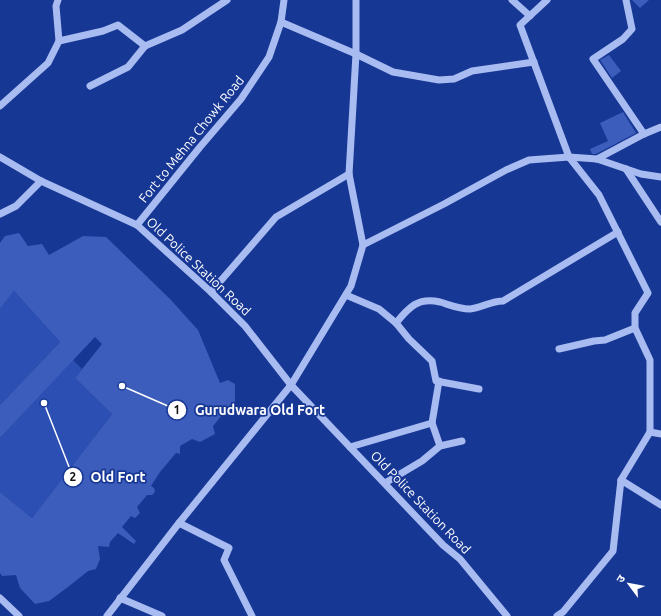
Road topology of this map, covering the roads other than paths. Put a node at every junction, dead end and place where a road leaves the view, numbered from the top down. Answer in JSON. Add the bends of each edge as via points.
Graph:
{"nodes":[{"id":1,"x":58,"y":0,"type":"edge"},
{"id":2,"x":227,"y":0,"type":"edge"},
{"id":3,"x":284,"y":0,"type":"edge"},
{"id":4,"x":356,"y":0,"type":"edge"},
{"id":5,"x":512,"y":0,"type":"edge"},
{"id":6,"x":548,"y":0,"type":"edge"},
{"id":7,"x":626,"y":0,"type":"edge"},
{"id":8,"x":530,"y":16,"type":"junction"},
{"id":9,"x":281,"y":22,"type":"junction"},
{"id":10,"x":59,"y":41,"type":"junction"},
{"id":11,"x":145,"y":46,"type":"junction"},
{"id":12,"x":356,"y":54,"type":"junction"},
{"id":13,"x":534,"y":62,"type":"junction"},
{"id":14,"x":90,"y":86,"type":"dead end"},
{"id":15,"x":0,"y":106,"type":"edge"},
{"id":16,"x":661,"y":127,"type":"edge"},
{"id":17,"x":644,"y":134,"type":"junction"},
{"id":18,"x":0,"y":157,"type":"edge"},
{"id":19,"x":569,"y":157,"type":"junction"},
{"id":20,"x":597,"y":159,"type":"junction"},
{"id":21,"x":626,"y":169,"type":"junction"},
{"id":22,"x":349,"y":174,"type":"junction"},
{"id":23,"x":661,"y":177,"type":"edge"},
{"id":24,"x":42,"y":181,"type":"junction"},
{"id":25,"x":0,"y":214,"type":"edge"},
{"id":26,"x":661,"y":222,"type":"edge"},
{"id":27,"x":137,"y":225,"type":"junction"},
{"id":28,"x":618,"y":232,"type":"junction"},
{"id":29,"x":364,"y":245,"type":"junction"},
{"id":30,"x":211,"y":292,"type":"junction"},
{"id":31,"x":346,"y":295,"type":"junction"},
{"id":32,"x":396,"y":323,"type":"junction"},
{"id":33,"x":635,"y":328,"type":"junction"},
{"id":34,"x":559,"y":349,"type":"dead end"},
{"id":35,"x":439,"y":382,"type":"junction"},
{"id":36,"x":291,"y":385,"type":"junction"},
{"id":37,"x":479,"y":389,"type":"dead end"},
{"id":38,"x":432,"y":423,"type":"junction"},
{"id":39,"x":650,"y":432,"type":"junction"},
{"id":40,"x":661,"y":434,"type":"edge"},
{"id":41,"x":462,"y":440,"type":"dead end"},
{"id":42,"x":440,"y":446,"type":"junction"},
{"id":43,"x":350,"y":447,"type":"junction"},
{"id":44,"x":621,"y":480,"type":"junction"},
{"id":45,"x":385,"y":483,"type":"junction"},
{"id":46,"x":661,"y":505,"type":"edge"},
{"id":47,"x":179,"y":523,"type":"junction"},
{"id":48,"x":0,"y":598,"type":"edge"},
{"id":49,"x":120,"y":598,"type":"junction"},
{"id":50,"x":19,"y":616,"type":"edge"},
{"id":51,"x":107,"y":616,"type":"edge"},
{"id":52,"x":162,"y":616,"type":"edge"},
{"id":53,"x":252,"y":616,"type":"edge"},
{"id":54,"x":507,"y":616,"type":"edge"},
{"id":55,"x":557,"y":616,"type":"edge"}],
"edges":[{"from":1,"to":10,"type":"street","via":[[56,6]]},
{"from":2,"to":11,"type":"street","via":[[182,30]]},
{"from":3,"to":9,"type":"street","name":"Fort to Mehna Chowk Road"},
{"from":4,"to":12,"type":"street"},
{"from":5,"to":8,"type":"street"},
{"from":6,"to":8,"type":"street"},
{"from":7,"to":17,"type":"street","via":[[632,28],[623,39],[593,59]]},
{"from":8,"to":13,"type":"street","via":[[520,25]]},
{"from":9,"to":12,"type":"street"},
{"from":9,"to":27,"type":"street","name":"Fort to Mehna Chowk Road","via":[[269,58],[241,99]]},
{"from":10,"to":11,"type":"street","via":[[118,25]]},
{"from":10,"to":15,"type":"street","via":[[48,63]]},
{"from":11,"to":14,"type":"street","via":[[128,67]]},
{"from":12,"to":13,"type":"street","via":[[393,72],[439,80],[454,79],[472,71]]},
{"from":12,"to":22,"type":"street"},
{"from":13,"to":19,"type":"street"},
{"from":16,"to":17,"type":"street"},
{"from":17,"to":20,"type":"street"},
{"from":18,"to":24,"type":"street","name":"Old Police Station Road"},
{"from":19,"to":20,"type":"street"},
{"from":19,"to":28,"type":"street","via":[[599,195]]},
{"from":19,"to":29,"type":"street","via":[[529,160]]},
{"from":20,"to":21,"type":"street"},
{"from":21,"to":23,"type":"street"},
{"from":21,"to":26,"type":"street"},
{"from":22,"to":29,"type":"street"},
{"from":22,"to":30,"type":"street","via":[[276,217]]},
{"from":24,"to":25,"type":"street","via":[[16,206]]},
{"from":24,"to":27,"type":"street","name":"Old Police Station Road"},
{"from":27,"to":30,"type":"street","name":"Old Police Station Road"},
{"from":28,"to":32,"type":"street","via":[[503,301],[471,309],[424,300],[406,310]]},
{"from":28,"to":33,"type":"street","via":[[648,293],[635,313]]},
{"from":29,"to":31,"type":"street"},
{"from":30,"to":36,"type":"street","name":"Old Police Station Road","via":[[245,326]]},
{"from":31,"to":32,"type":"street","via":[[379,309]]},
{"from":31,"to":36,"type":"street"},
{"from":32,"to":35,"type":"street","via":[[432,361],[436,381]]},
{"from":33,"to":34,"type":"street","via":[[605,340]]},
{"from":33,"to":39,"type":"street","via":[[650,360]]},
{"from":35,"to":37,"type":"street"},
{"from":35,"to":38,"type":"street"},
{"from":36,"to":43,"type":"street","name":"Old Police Station Road"},
{"from":36,"to":47,"type":"street"},
{"from":38,"to":42,"type":"street"},
{"from":38,"to":43,"type":"street"},
{"from":39,"to":40,"type":"street"},
{"from":39,"to":44,"type":"street"},
{"from":41,"to":42,"type":"street"},
{"from":42,"to":45,"type":"street","via":[[422,461]]},
{"from":43,"to":45,"type":"street","name":"Old Police Station Road"},
{"from":44,"to":46,"type":"street"},
{"from":44,"to":55,"type":"street","via":[[613,551]]},
{"from":45,"to":54,"type":"street","name":"Old Police Station Road","via":[[460,559]]},
{"from":47,"to":49,"type":"street"},
{"from":47,"to":53,"type":"street","via":[[229,548],[224,560]]},
{"from":48,"to":50,"type":"street"},
{"from":49,"to":51,"type":"street"},
{"from":49,"to":52,"type":"street"}]}
